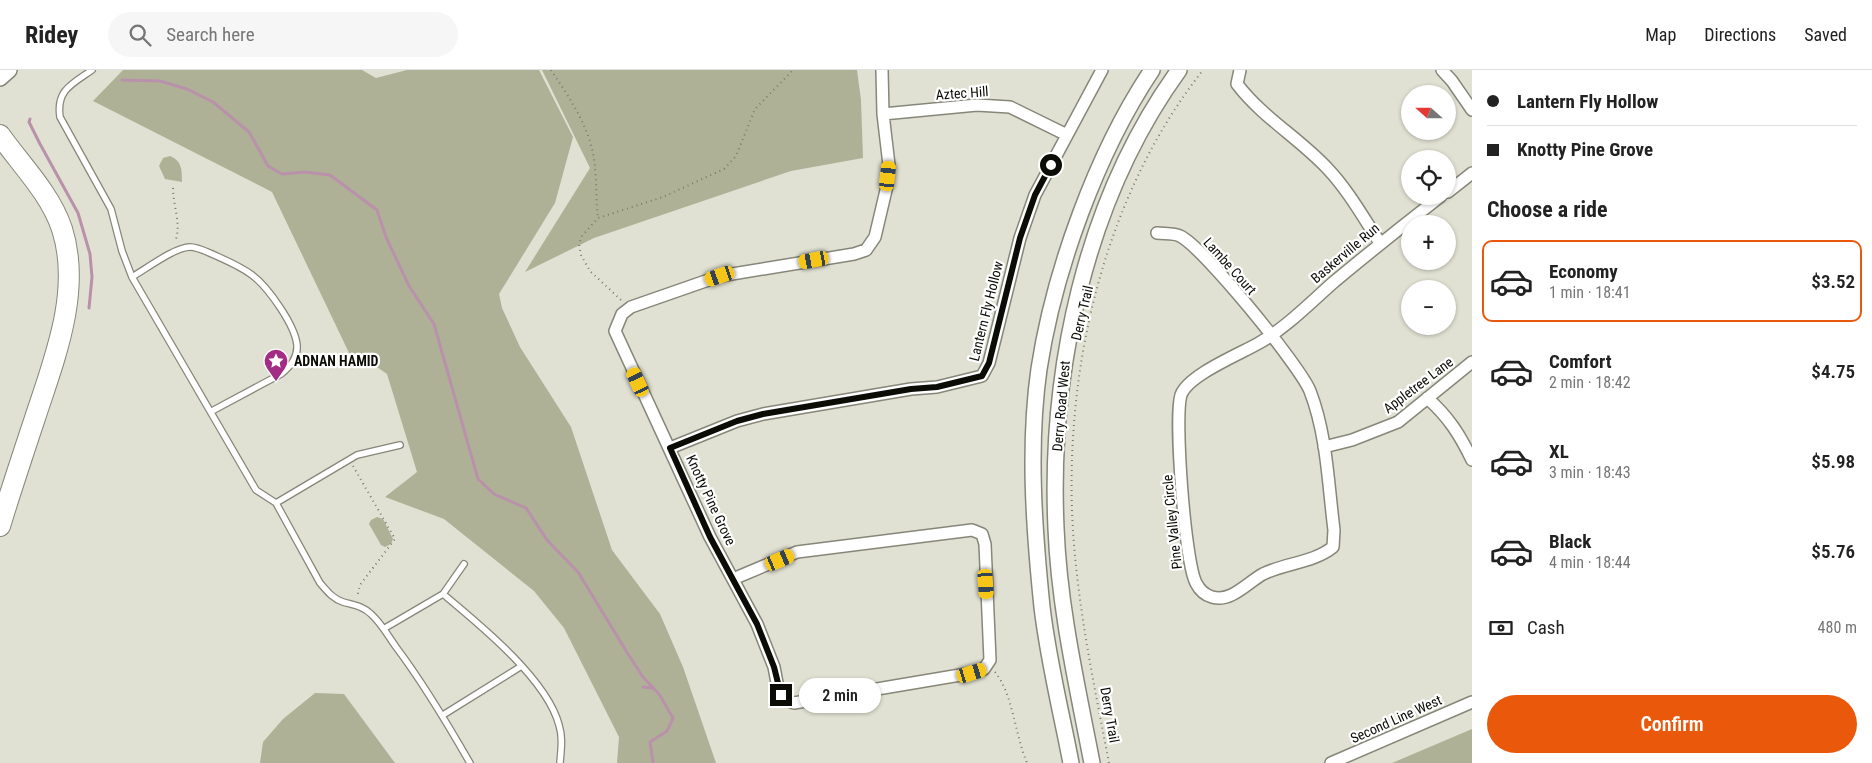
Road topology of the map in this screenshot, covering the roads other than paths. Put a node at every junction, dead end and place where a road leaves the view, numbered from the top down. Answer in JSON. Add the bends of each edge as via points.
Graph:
{"nodes":[{"id":1,"x":9,"y":70,"type":"edge"},
{"id":2,"x":92,"y":70,"type":"edge"},
{"id":3,"x":882,"y":70,"type":"edge"},
{"id":4,"x":1102,"y":70,"type":"edge"},
{"id":5,"x":1152,"y":70,"type":"edge"},
{"id":6,"x":1179,"y":70,"type":"edge"},
{"id":7,"x":1240,"y":70,"type":"edge"},
{"id":8,"x":1442,"y":70,"type":"edge"},
{"id":9,"x":0,"y":78,"type":"edge"},
{"id":10,"x":1472,"y":110,"type":"edge"},
{"id":11,"x":883,"y":114,"type":"junction"},
{"id":12,"x":0,"y":134,"type":"edge"},
{"id":13,"x":1067,"y":134,"type":"junction"},
{"id":14,"x":1472,"y":173,"type":"edge"},
{"id":15,"x":1456,"y":186,"type":"edge"},
{"id":16,"x":1429,"y":205,"type":"edge"},
{"id":17,"x":1157,"y":233,"type":"dead end"},
{"id":18,"x":1380,"y":243,"type":"junction"},
{"id":19,"x":132,"y":277,"type":"junction"},
{"id":20,"x":1271,"y":336,"type":"junction"},
{"id":21,"x":1472,"y":362,"type":"edge"},
{"id":22,"x":1427,"y":398,"type":"junction"},
{"id":23,"x":212,"y":411,"type":"junction"},
{"id":24,"x":400,"y":445,"type":"dead end"},
{"id":25,"x":1324,"y":447,"type":"junction"},
{"id":26,"x":670,"y":448,"type":"junction"},
{"id":27,"x":1472,"y":460,"type":"edge"},
{"id":28,"x":276,"y":503,"type":"junction"},
{"id":29,"x":0,"y":526,"type":"edge"},
{"id":30,"x":464,"y":564,"type":"dead end"},
{"id":31,"x":732,"y":578,"type":"junction"},
{"id":32,"x":443,"y":594,"type":"junction"},
{"id":33,"x":385,"y":628,"type":"junction"},
{"id":34,"x":520,"y":667,"type":"junction"},
{"id":35,"x":1472,"y":702,"type":"edge"},
{"id":36,"x":443,"y":715,"type":"junction"},
{"id":37,"x":470,"y":763,"type":"edge"},
{"id":38,"x":560,"y":763,"type":"edge"},
{"id":39,"x":1071,"y":763,"type":"edge"},
{"id":40,"x":1092,"y":763,"type":"edge"},
{"id":41,"x":1331,"y":763,"type":"edge"}],
"edges":[{"from":1,"to":9,"type":"main road"},
{"from":2,"to":19,"type":"lane","via":[[62,94],[60,117],[111,208]]},
{"from":3,"to":11,"type":"street"},
{"from":4,"to":13,"type":"street","name":"Lantern Fly Hollow"},
{"from":5,"to":39,"type":"main road","name":"Derry Road West","via":[[1111,140],[1080,214],[1052,309],[1039,369],[1034,432],[1042,609]]},
{"from":6,"to":40,"type":"main road","name":"Derry Road West","via":[[1131,149],[1100,222],[1074,311],[1062,371],[1056,432],[1056,529],[1064,613]]},
{"from":7,"to":18,"type":"street","via":[[1237,84],[1251,102],[1326,166]]},
{"from":8,"to":10,"type":"street"},
{"from":11,"to":13,"type":"street","name":"Aztec Hill","via":[[977,105],[1010,107]]},
{"from":11,"to":26,"type":"street","name":"Knotty Pine Grove","via":[[889,165],[887,186],[875,237],[866,250],[720,276],[631,307],[622,314],[615,331]]},
{"from":12,"to":29,"type":"highway","via":[[53,208],[62,231],[69,288],[53,362]]},
{"from":13,"to":26,"type":"street","name":"Lantern Fly Hollow","via":[[1035,195],[1020,238],[989,363],[982,376],[937,387],[763,414]]},
{"from":14,"to":15,"type":"street"},
{"from":16,"to":18,"type":"street","name":"Baskerville Run"},
{"from":17,"to":20,"type":"street","name":"Lambe Court","via":[[1180,236],[1210,262]]},
{"from":18,"to":20,"type":"street","name":"Baskerville Run"},
{"from":19,"to":23,"type":"lane"},
{"from":19,"to":23,"type":"lane","via":[[189,247],[226,260],[252,274],[271,292],[297,346],[295,358],[281,374]]},
{"from":20,"to":25,"type":"street","name":"Pine Valley Circle","via":[[1309,389]]},
{"from":20,"to":25,"type":"street","name":"Pine Valley Circle","via":[[1192,380],[1181,395],[1179,426],[1185,528],[1191,569],[1202,591],[1213,598],[1232,595],[1263,574],[1324,554],[1333,547],[1334,530]]},
{"from":21,"to":22,"type":"street","name":"Appletree Lane"},
{"from":22,"to":25,"type":"street","name":"Appletree Lane","via":[[1398,422]]},
{"from":22,"to":27,"type":"street","via":[[1461,436]]},
{"from":23,"to":28,"type":"lane","via":[[256,490]]},
{"from":24,"to":28,"type":"lane","via":[[367,451],[349,459]]},
{"from":26,"to":31,"type":"street","name":"Knotty Pine Grove"},
{"from":28,"to":33,"type":"lane","via":[[320,583],[342,602],[355,604],[369,612]]},
{"from":30,"to":32,"type":"lane"},
{"from":31,"to":31,"type":"street","name":"Knotty Pine Grove","via":[[763,639],[783,699],[794,703],[972,673],[984,669],[991,654],[984,544],[982,534],[972,530],[797,552]]},
{"from":32,"to":33,"type":"lane"},
{"from":32,"to":34,"type":"lane","via":[[498,640]]},
{"from":33,"to":36,"type":"lane"},
{"from":34,"to":36,"type":"lane"},
{"from":34,"to":38,"type":"lane","via":[[536,685],[559,724]]},
{"from":35,"to":41,"type":"street","name":"Second Line West"},
{"from":36,"to":37,"type":"lane"}]}
